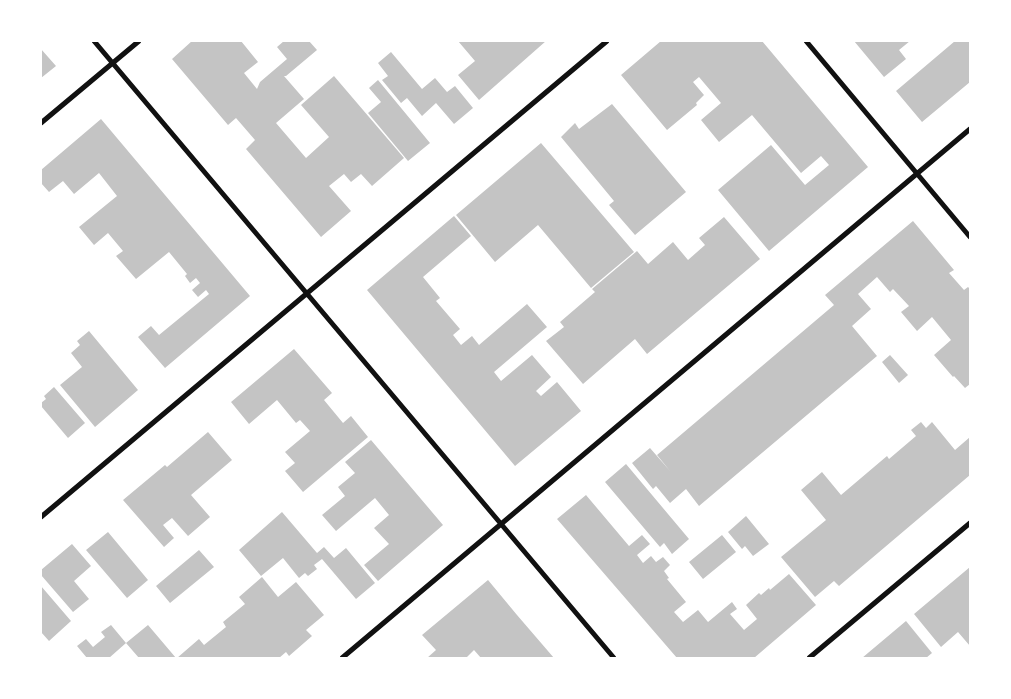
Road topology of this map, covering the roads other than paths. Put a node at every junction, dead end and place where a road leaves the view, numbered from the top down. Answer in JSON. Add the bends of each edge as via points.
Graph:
{"nodes":[{"id":1,"x":94,"y":41,"type":"edge"},
{"id":2,"x":139,"y":41,"type":"edge"},
{"id":3,"x":607,"y":41,"type":"edge"},
{"id":4,"x":806,"y":41,"type":"edge"},
{"id":5,"x":112,"y":63,"type":"junction"},
{"id":6,"x":41,"y":124,"type":"edge"},
{"id":7,"x":970,"y":128,"type":"edge"},
{"id":8,"x":917,"y":173,"type":"junction"},
{"id":9,"x":970,"y":237,"type":"edge"},
{"id":10,"x":307,"y":294,"type":"junction"},
{"id":11,"x":41,"y":517,"type":"edge"},
{"id":12,"x":970,"y":523,"type":"edge"},
{"id":13,"x":502,"y":524,"type":"junction"},
{"id":14,"x":342,"y":658,"type":"edge"},
{"id":15,"x":614,"y":658,"type":"edge"},
{"id":16,"x":810,"y":658,"type":"edge"}],
"edges":[{"from":1,"to":5,"type":"street"},
{"from":2,"to":5,"type":"street"},
{"from":3,"to":10,"type":"street"},
{"from":4,"to":8,"type":"street"},
{"from":5,"to":6,"type":"street"},
{"from":5,"to":10,"type":"street"},
{"from":7,"to":8,"type":"street"},
{"from":8,"to":9,"type":"street"},
{"from":8,"to":13,"type":"street"},
{"from":10,"to":11,"type":"street"},
{"from":10,"to":13,"type":"street"},
{"from":12,"to":16,"type":"street"},
{"from":13,"to":14,"type":"street"},
{"from":13,"to":15,"type":"street"}]}
